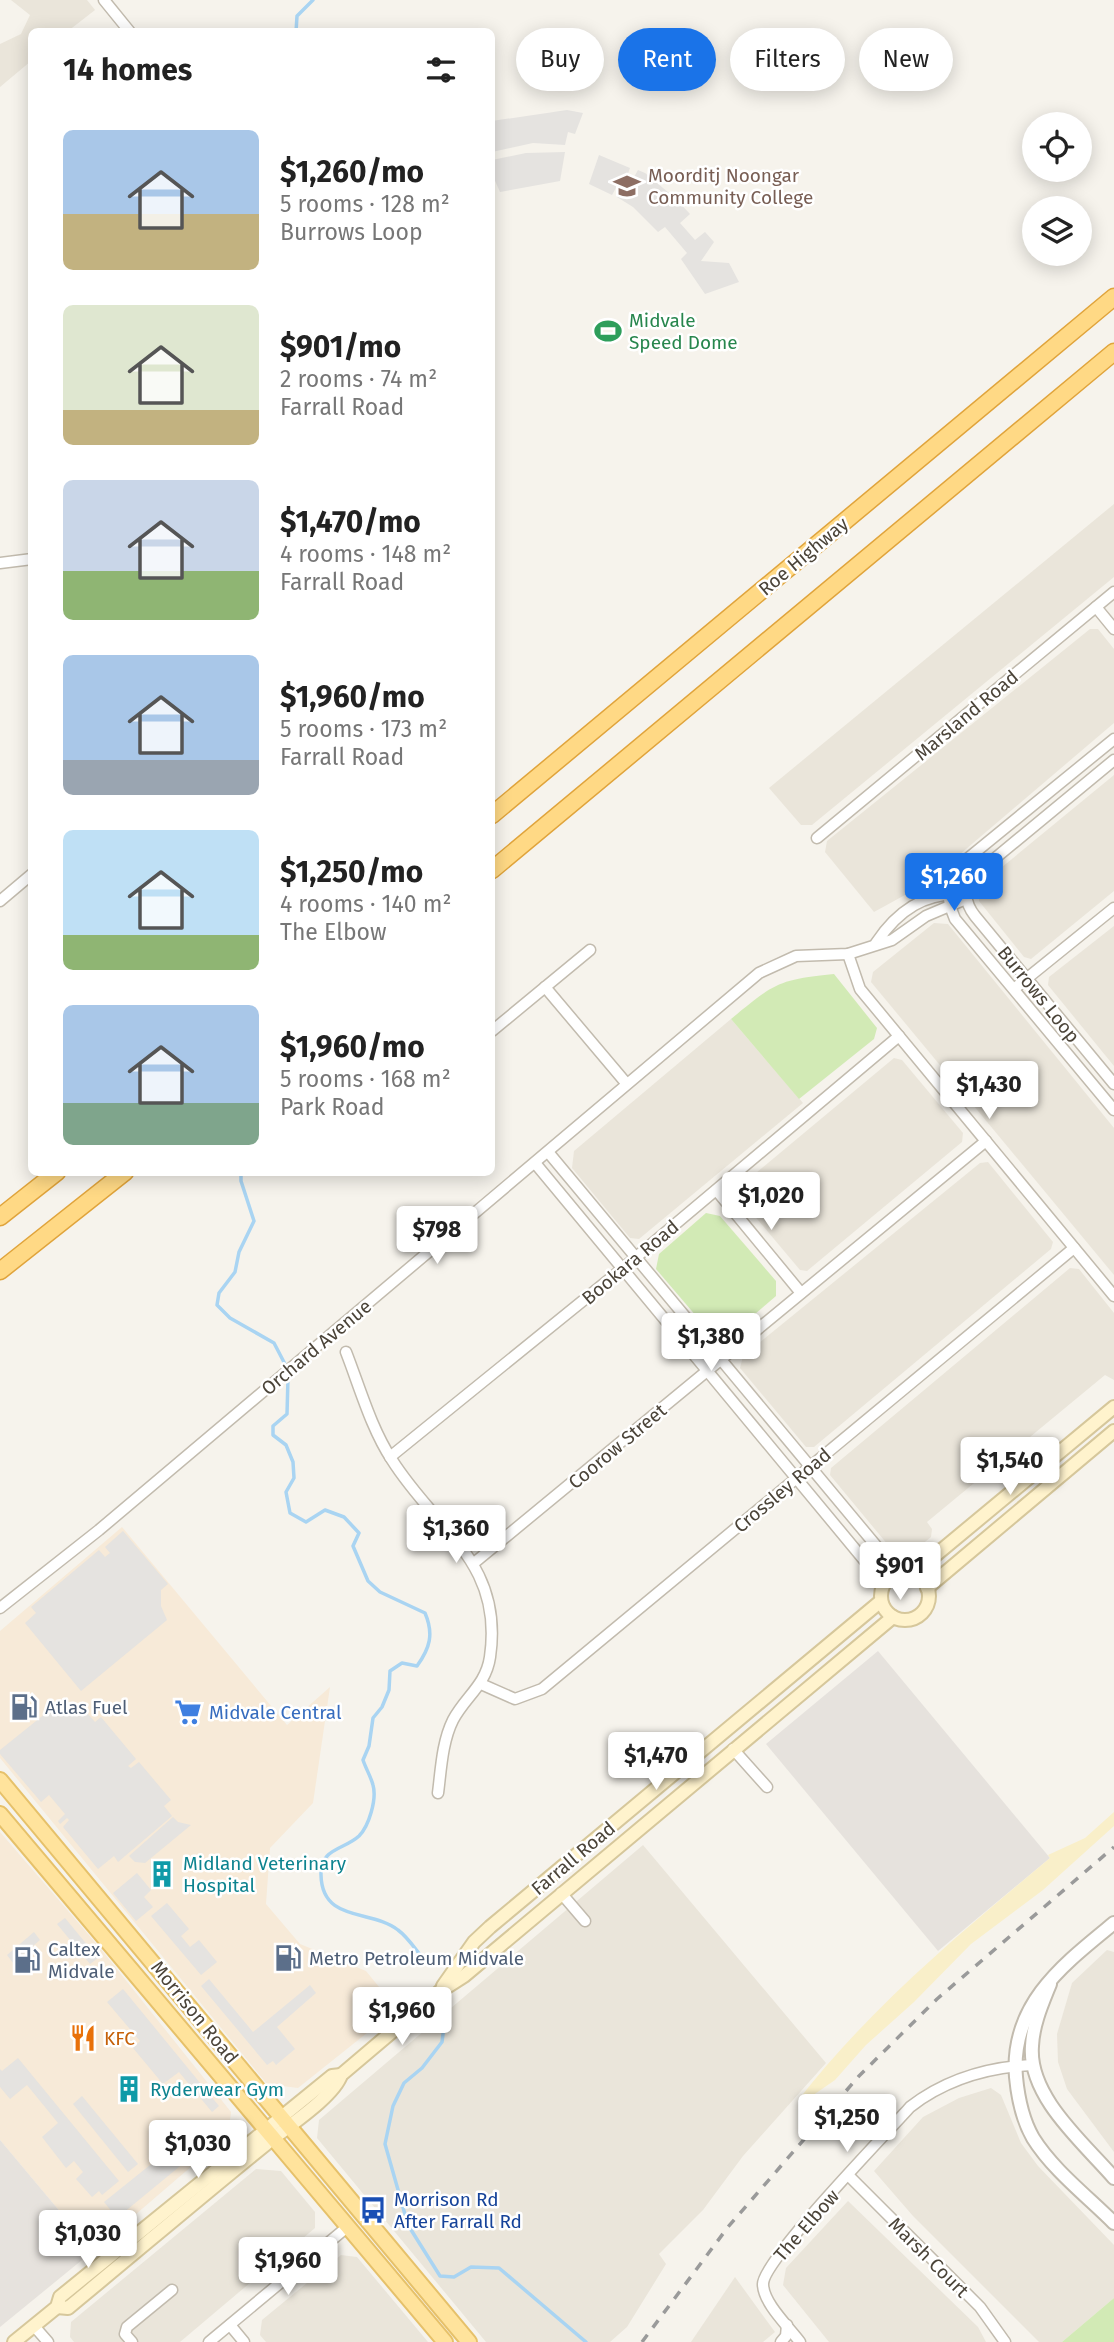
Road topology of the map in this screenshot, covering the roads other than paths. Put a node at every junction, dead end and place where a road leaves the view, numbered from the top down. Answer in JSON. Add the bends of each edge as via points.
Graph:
{"nodes":[{"id":1,"x":104,"y":0,"type":"edge"},
{"id":2,"x":128,"y":28,"type":"edge"},
{"id":3,"x":1114,"y":297,"type":"edge"},
{"id":4,"x":1114,"y":352,"type":"edge"},
{"id":5,"x":28,"y":560,"type":"edge"},
{"id":6,"x":0,"y":563,"type":"edge"},
{"id":7,"x":1114,"y":592,"type":"edge"},
{"id":8,"x":1096,"y":607,"type":"junction"},
{"id":9,"x":1114,"y":629,"type":"edge"},
{"id":10,"x":1114,"y":739,"type":"edge"},
{"id":11,"x":1114,"y":760,"type":"edge"},
{"id":12,"x":1075,"y":770,"type":"junction"},
{"id":13,"x":1086,"y":783,"type":"junction"},
{"id":14,"x":1026,"y":811,"type":"junction"},
{"id":15,"x":495,"y":813,"type":"edge"},
{"id":16,"x":1037,"y":824,"type":"junction"},
{"id":17,"x":817,"y":838,"type":"dead end"},
{"id":18,"x":981,"y":847,"type":"junction"},
{"id":19,"x":992,"y":860,"type":"junction"},
{"id":20,"x":495,"y":868,"type":"edge"},
{"id":21,"x":28,"y":877,"type":"edge"},
{"id":22,"x":947,"y":893,"type":"junction"},
{"id":23,"x":965,"y":897,"type":"junction"},
{"id":24,"x":0,"y":901,"type":"edge"},
{"id":25,"x":950,"y":906,"type":"junction"},
{"id":26,"x":1114,"y":908,"type":"edge"},
{"id":27,"x":876,"y":943,"type":"junction"},
{"id":28,"x":590,"y":950,"type":"dead end"},
{"id":29,"x":848,"y":954,"type":"junction"},
{"id":30,"x":1027,"y":979,"type":"junction"},
{"id":31,"x":545,"y":987,"type":"junction"},
{"id":32,"x":1015,"y":988,"type":"junction"},
{"id":33,"x":495,"y":1029,"type":"edge"},
{"id":34,"x":1072,"y":1033,"type":"junction"},
{"id":35,"x":900,"y":1036,"type":"junction"},
{"id":36,"x":1059,"y":1044,"type":"junction"},
{"id":37,"x":1112,"y":1082,"type":"edge"},
{"id":38,"x":626,"y":1083,"type":"junction"},
{"id":39,"x":1098,"y":1091,"type":"junction"},
{"id":40,"x":1114,"y":1110,"type":"edge"},
{"id":41,"x":986,"y":1141,"type":"junction"},
{"id":42,"x":548,"y":1152,"type":"junction"},
{"id":43,"x":535,"y":1163,"type":"junction"},
{"id":44,"x":52,"y":1176,"type":"edge"},
{"id":45,"x":120,"y":1176,"type":"edge"},
{"id":46,"x":717,"y":1191,"type":"junction"},
{"id":47,"x":0,"y":1217,"type":"edge"},
{"id":48,"x":1074,"y":1248,"type":"junction"},
{"id":49,"x":635,"y":1258,"type":"junction"},
{"id":50,"x":622,"y":1269,"type":"junction"},
{"id":51,"x":0,"y":1271,"type":"edge"},
{"id":52,"x":801,"y":1293,"type":"junction"},
{"id":53,"x":1114,"y":1296,"type":"edge"},
{"id":54,"x":679,"y":1311,"type":"junction"},
{"id":55,"x":665,"y":1321,"type":"junction"},
{"id":56,"x":346,"y":1352,"type":"dead end"},
{"id":57,"x":721,"y":1361,"type":"junction"},
{"id":58,"x":707,"y":1372,"type":"junction"},
{"id":59,"x":1114,"y":1407,"type":"edge"},
{"id":60,"x":766,"y":1415,"type":"junction"},
{"id":61,"x":753,"y":1427,"type":"junction"},
{"id":62,"x":1114,"y":1431,"type":"edge"},
{"id":63,"x":390,"y":1457,"type":"junction"},
{"id":64,"x":809,"y":1468,"type":"junction"},
{"id":65,"x":796,"y":1479,"type":"junction"},
{"id":66,"x":857,"y":1525,"type":"junction"},
{"id":67,"x":844,"y":1536,"type":"junction"},
{"id":68,"x":474,"y":1563,"type":"junction"},
{"id":69,"x":898,"y":1572,"type":"junction"},
{"id":70,"x":914,"y":1573,"type":"junction"},
{"id":71,"x":882,"y":1587,"type":"junction"},
{"id":72,"x":928,"y":1588,"type":"junction"},
{"id":73,"x":881,"y":1601,"type":"junction"},
{"id":74,"x":0,"y":1608,"type":"edge"},
{"id":75,"x":893,"y":1617,"type":"junction"},
{"id":76,"x":853,"y":1624,"type":"junction"},
{"id":77,"x":866,"y":1639,"type":"junction"},
{"id":78,"x":481,"y":1684,"type":"junction"},
{"id":79,"x":733,"y":1749,"type":"junction"},
{"id":80,"x":0,"y":1780,"type":"edge"},
{"id":81,"x":767,"y":1787,"type":"dead end"},
{"id":82,"x":438,"y":1793,"type":"dead end"},
{"id":83,"x":647,"y":1796,"type":"junction"},
{"id":84,"x":660,"y":1811,"type":"junction"},
{"id":85,"x":0,"y":1814,"type":"edge"},
{"id":86,"x":595,"y":1839,"type":"junction"},
{"id":87,"x":608,"y":1854,"type":"junction"},
{"id":88,"x":532,"y":1892,"type":"junction"},
{"id":89,"x":561,"y":1892,"type":"junction"},
{"id":90,"x":544,"y":1907,"type":"junction"},
{"id":91,"x":585,"y":1921,"type":"dead end"},
{"id":92,"x":1114,"y":1923,"type":"edge"},
{"id":93,"x":481,"y":1936,"type":"junction"},
{"id":94,"x":495,"y":1948,"type":"junction"},
{"id":95,"x":1053,"y":1977,"type":"junction"},
{"id":96,"x":439,"y":1992,"type":"junction"},
{"id":97,"x":1033,"y":2065,"type":"junction"},
{"id":98,"x":1015,"y":2066,"type":"junction"},
{"id":99,"x":285,"y":2122,"type":"junction"},
{"id":100,"x":268,"y":2135,"type":"junction"},
{"id":101,"x":849,"y":2176,"type":"junction"},
{"id":102,"x":1114,"y":2178,"type":"edge"},
{"id":103,"x":1114,"y":2223,"type":"edge"},
{"id":104,"x":346,"y":2228,"type":"junction"},
{"id":105,"x":172,"y":2290,"type":"dead end"},
{"id":106,"x":787,"y":2324,"type":"junction"},
{"id":107,"x":230,"y":2325,"type":"junction"},
{"id":108,"x":34,"y":2326,"type":"junction"},
{"id":109,"x":14,"y":2342,"type":"edge"},
{"id":110,"x":48,"y":2342,"type":"edge"},
{"id":111,"x":132,"y":2342,"type":"edge"},
{"id":112,"x":209,"y":2342,"type":"edge"},
{"id":113,"x":244,"y":2342,"type":"edge"},
{"id":114,"x":445,"y":2342,"type":"edge"},
{"id":115,"x":469,"y":2342,"type":"edge"},
{"id":116,"x":781,"y":2342,"type":"edge"},
{"id":117,"x":800,"y":2342,"type":"edge"},
{"id":118,"x":1005,"y":2342,"type":"edge"}],
"edges":[{"from":1,"to":2,"type":"street"},
{"from":3,"to":15,"type":"highway","name":"Roe Highway"},
{"from":4,"to":20,"type":"highway"},
{"from":5,"to":6,"type":"street"},
{"from":7,"to":8,"type":"street","name":"Marsland Road"},
{"from":8,"to":9,"type":"street"},
{"from":8,"to":17,"type":"street","name":"Marsland Road"},
{"from":10,"to":12,"type":"street"},
{"from":11,"to":13,"type":"street"},
{"from":12,"to":13,"type":"street"},
{"from":12,"to":14,"type":"street"},
{"from":13,"to":16,"type":"street"},
{"from":14,"to":16,"type":"street"},
{"from":14,"to":18,"type":"street"},
{"from":16,"to":19,"type":"street"},
{"from":18,"to":19,"type":"street"},
{"from":18,"to":22,"type":"street","via":[[956,868]]},
{"from":19,"to":23,"type":"street","via":[[976,874]]},
{"from":21,"to":24,"type":"street"},
{"from":22,"to":23,"type":"street","name":"Orchard Avenue"},
{"from":22,"to":25,"type":"street","name":"Burrows Loop"},
{"from":22,"to":27,"type":"street","name":"Orchard Avenue","via":[[916,902],[887,926]]},
{"from":23,"to":25,"type":"street","name":"Orchard Avenue"},
{"from":23,"to":30,"type":"street","name":"Burrows Loop","via":[[968,907]]},
{"from":25,"to":27,"type":"street","name":"Orchard Avenue","via":[[926,916],[897,938]]},
{"from":25,"to":32,"type":"street","name":"Burrows Loop","via":[[955,919]]},
{"from":26,"to":30,"type":"street"},
{"from":27,"to":29,"type":"street","name":"Orchard Avenue"},
{"from":28,"to":31,"type":"street"},
{"from":29,"to":35,"type":"street","via":[[860,989]]},
{"from":29,"to":38,"type":"street","name":"Orchard Avenue","via":[[796,956],[770,966]]},
{"from":30,"to":32,"type":"street"},
{"from":30,"to":34,"type":"street","name":"Burrows Loop"},
{"from":31,"to":33,"type":"street"},
{"from":31,"to":38,"type":"street"},
{"from":32,"to":36,"type":"street","name":"Burrows Loop"},
{"from":34,"to":36,"type":"street"},
{"from":34,"to":37,"type":"street","name":"Burrows Loop"},
{"from":35,"to":41,"type":"street"},
{"from":35,"to":46,"type":"street","name":"Bookara Road"},
{"from":36,"to":39,"type":"street","name":"Burrows Loop"},
{"from":37,"to":39,"type":"street"},
{"from":38,"to":42,"type":"street","name":"Orchard Avenue"},
{"from":39,"to":40,"type":"street","name":"Burrows Loop"},
{"from":41,"to":48,"type":"street"},
{"from":41,"to":52,"type":"street","name":"Coorow Street"},
{"from":42,"to":43,"type":"street","name":"Orchard Avenue"},
{"from":42,"to":49,"type":"street"},
{"from":43,"to":50,"type":"street"},
{"from":43,"to":74,"type":"street","name":"Orchard Avenue"},
{"from":44,"to":47,"type":"highway"},
{"from":45,"to":51,"type":"highway"},
{"from":46,"to":49,"type":"street","name":"Bookara Road"},
{"from":46,"to":52,"type":"street"},
{"from":48,"to":53,"type":"street"},
{"from":48,"to":64,"type":"street","name":"Crossley Road"},
{"from":49,"to":50,"type":"street","name":"Bookara Road"},
{"from":49,"to":54,"type":"street"},
{"from":50,"to":55,"type":"street"},
{"from":50,"to":63,"type":"street","name":"Bookara Road"},
{"from":52,"to":57,"type":"street","name":"Coorow Street"},
{"from":54,"to":55,"type":"street"},
{"from":54,"to":57,"type":"street"},
{"from":55,"to":58,"type":"street"},
{"from":56,"to":63,"type":"street"},
{"from":57,"to":58,"type":"street","name":"Coorow Street"},
{"from":57,"to":60,"type":"street"},
{"from":58,"to":61,"type":"street"},
{"from":58,"to":68,"type":"street","name":"Coorow Street"},
{"from":59,"to":70,"type":"main road"},
{"from":60,"to":61,"type":"street"},
{"from":60,"to":64,"type":"street"},
{"from":61,"to":65,"type":"street"},
{"from":62,"to":72,"type":"main road"},
{"from":63,"to":68,"type":"street"},
{"from":64,"to":65,"type":"street","name":"Crossley Road"},
{"from":64,"to":66,"type":"street"},
{"from":65,"to":67,"type":"street"},
{"from":65,"to":78,"type":"street","name":"Crossley Road","via":[[542,1689],[515,1699]]},
{"from":66,"to":67,"type":"street"},
{"from":66,"to":69,"type":"street"},
{"from":67,"to":71,"type":"street"},
{"from":68,"to":78,"type":"street","via":[[484,1581],[490,1609],[490,1659]]},
{"from":69,"to":70,"type":"main road"},
{"from":69,"to":71,"type":"main road"},
{"from":70,"to":72,"type":"main road"},
{"from":71,"to":73,"type":"main road"},
{"from":72,"to":75,"type":"main road","via":[[928,1605],[919,1616]]},
{"from":73,"to":75,"type":"main road"},
{"from":73,"to":76,"type":"main road","name":"Farrall Road"},
{"from":75,"to":77,"type":"main road","name":"Farrall Road"},
{"from":76,"to":77,"type":"main road"},
{"from":76,"to":83,"type":"main road","name":"Farrall Road"},
{"from":77,"to":79,"type":"main road","name":"Farrall Road"},
{"from":78,"to":82,"type":"street","via":[[452,1721]]},
{"from":79,"to":81,"type":"street"},
{"from":79,"to":84,"type":"main road","name":"Farrall Road"},
{"from":80,"to":99,"type":"main road","name":"Morrison Road"},
{"from":83,"to":84,"type":"main road"},
{"from":83,"to":86,"type":"main road","name":"Farrall Road"},
{"from":84,"to":87,"type":"main road","name":"Farrall Road"},
{"from":85,"to":100,"type":"main road","name":"Morrison Road"},
{"from":86,"to":87,"type":"main road"},
{"from":86,"to":88,"type":"main road","name":"Farrall Road"},
{"from":87,"to":89,"type":"main road","name":"Farrall Road"},
{"from":88,"to":90,"type":"main road"},
{"from":88,"to":93,"type":"main road","name":"Farrall Road"},
{"from":89,"to":90,"type":"main road","name":"Farrall Road"},
{"from":89,"to":91,"type":"street"},
{"from":90,"to":94,"type":"main road","name":"Farrall Road"},
{"from":92,"to":95,"type":"street"},
{"from":93,"to":94,"type":"main road"},
{"from":93,"to":96,"type":"main road","name":"Farrall Road"},
{"from":94,"to":96,"type":"main road","name":"Farrall Road"},
{"from":95,"to":97,"type":"street","via":[[1035,2024]]},
{"from":95,"to":98,"type":"street","via":[[1028,2008],[1016,2045]]},
{"from":96,"to":99,"type":"main road","name":"Farrall Road","via":[[341,2075],[332,2076]]},
{"from":97,"to":98,"type":"street","name":"The Elbow"},
{"from":97,"to":102,"type":"street","via":[[1049,2100]]},
{"from":98,"to":101,"type":"street","name":"The Elbow","via":[[980,2073],[926,2095]]},
{"from":98,"to":103,"type":"street","via":[[1023,2117],[1033,2137]]},
{"from":99,"to":100,"type":"main road","name":"Farrall Road"},
{"from":99,"to":115,"type":"main road","name":"Morrison Road"},
{"from":100,"to":104,"type":"main road","name":"Morrison Road"},
{"from":100,"to":108,"type":"main road","name":"Farrall Road","via":[[68,2308],[57,2307]]},
{"from":101,"to":106,"type":"street","name":"The Elbow","via":[[764,2275],[766,2295]]},
{"from":101,"to":118,"type":"street","name":"Marsh Court","via":[[979,2307]]},
{"from":104,"to":107,"type":"street"},
{"from":104,"to":114,"type":"main road","name":"Morrison Road"},
{"from":105,"to":111,"type":"street","via":[[127,2327],[125,2334]]},
{"from":106,"to":116,"type":"street"},
{"from":106,"to":117,"type":"street","name":"The Elbow"},
{"from":107,"to":112,"type":"street"},
{"from":107,"to":113,"type":"street"},
{"from":108,"to":109,"type":"main road","name":"Farrall Road"},
{"from":108,"to":110,"type":"street"}]}
